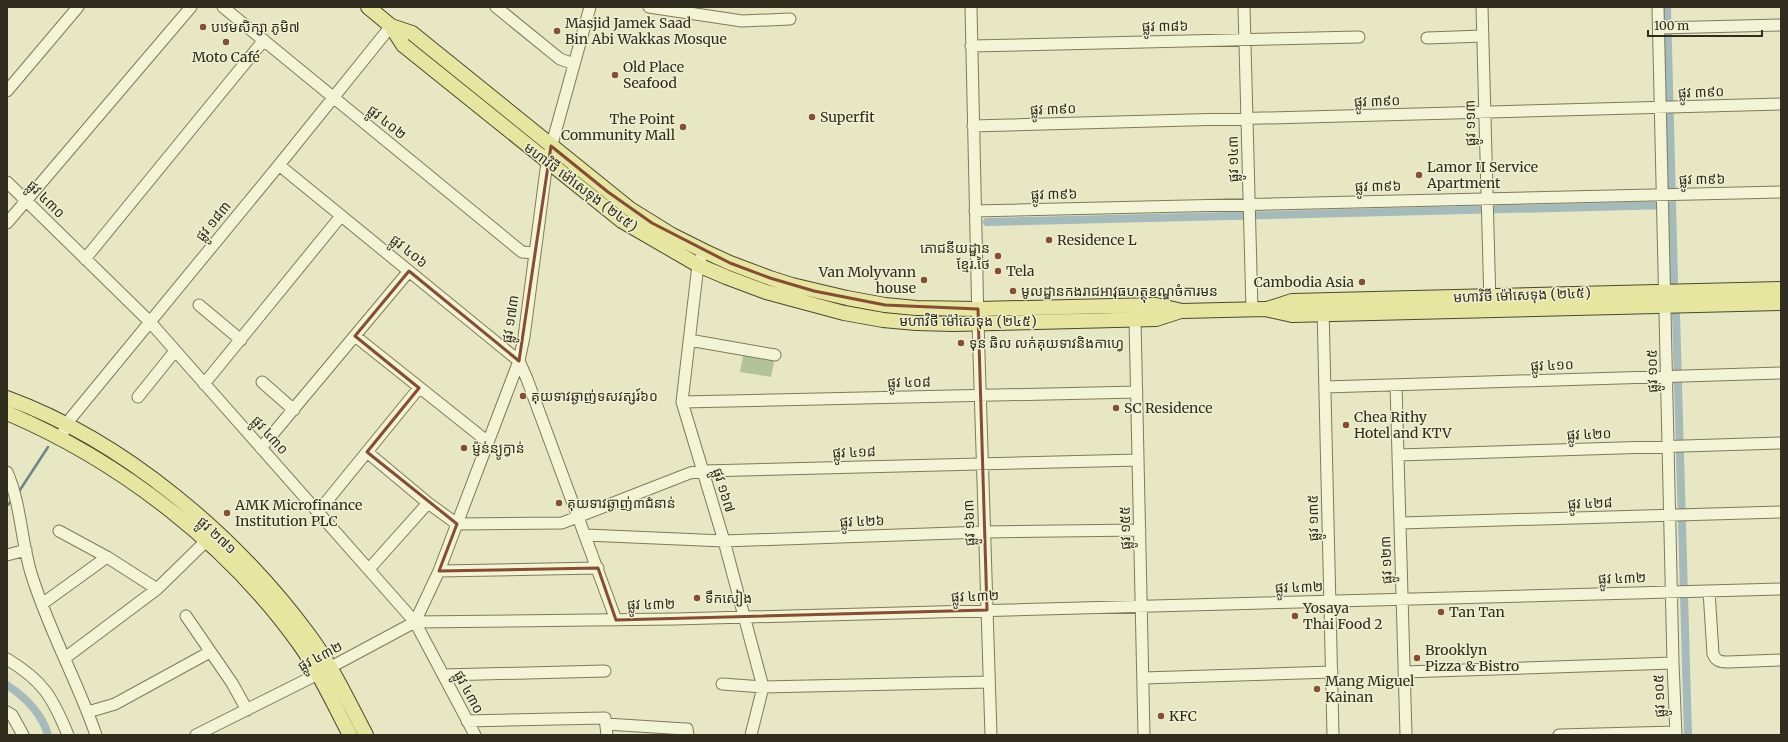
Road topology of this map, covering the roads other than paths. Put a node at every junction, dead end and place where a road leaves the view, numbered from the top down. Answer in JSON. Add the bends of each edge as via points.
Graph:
{"nodes":[{"id":1,"x":78,"y":7,"type":"edge"},
{"id":2,"x":191,"y":7,"type":"edge"},
{"id":3,"x":223,"y":7,"type":"edge"},
{"id":4,"x":368,"y":7,"type":"edge"},
{"id":5,"x":496,"y":7,"type":"edge"},
{"id":6,"x":590,"y":7,"type":"edge"},
{"id":7,"x":649,"y":7,"type":"edge"},
{"id":8,"x":971,"y":7,"type":"edge"},
{"id":9,"x":1244,"y":7,"type":"edge"},
{"id":10,"x":1482,"y":7,"type":"edge"},
{"id":11,"x":1658,"y":7,"type":"edge"},
{"id":12,"x":790,"y":19,"type":"dead end"},
{"id":13,"x":1781,"y":25,"type":"edge"},
{"id":14,"x":391,"y":26,"type":"junction"},
{"id":15,"x":1665,"y":28,"type":"junction"},
{"id":16,"x":1483,"y":36,"type":"junction"},
{"id":17,"x":1359,"y":37,"type":"dead end"},
{"id":18,"x":1427,"y":38,"type":"dead end"},
{"id":19,"x":264,"y":40,"type":"junction"},
{"id":20,"x":1245,"y":40,"type":"junction"},
{"id":21,"x":972,"y":46,"type":"junction"},
{"id":22,"x":574,"y":64,"type":"junction"},
{"id":23,"x":7,"y":92,"type":"edge"},
{"id":24,"x":489,"y":96,"type":"junction"},
{"id":25,"x":334,"y":98,"type":"junction"},
{"id":26,"x":1781,"y":104,"type":"edge"},
{"id":27,"x":480,"y":108,"type":"junction"},
{"id":28,"x":1666,"y":108,"type":"junction"},
{"id":29,"x":1485,"y":112,"type":"junction"},
{"id":30,"x":1247,"y":119,"type":"junction"},
{"id":31,"x":973,"y":126,"type":"junction"},
{"id":32,"x":551,"y":146,"type":"junction"},
{"id":33,"x":547,"y":162,"type":"junction"},
{"id":34,"x":279,"y":165,"type":"junction"},
{"id":35,"x":7,"y":182,"type":"edge"},
{"id":36,"x":1781,"y":192,"type":"edge"},
{"id":37,"x":1666,"y":199,"type":"junction"},
{"id":38,"x":26,"y":200,"type":"junction"},
{"id":39,"x":1487,"y":206,"type":"junction"},
{"id":40,"x":975,"y":211,"type":"junction"},
{"id":41,"x":1249,"y":213,"type":"junction"},
{"id":42,"x":341,"y":216,"type":"junction"},
{"id":43,"x":7,"y":223,"type":"edge"},
{"id":44,"x":704,"y":251,"type":"junction"},
{"id":45,"x":535,"y":253,"type":"junction"},
{"id":46,"x":85,"y":259,"type":"junction"},
{"id":47,"x":698,"y":265,"type":"junction"},
{"id":48,"x":409,"y":271,"type":"junction"},
{"id":49,"x":1781,"y":289,"type":"edge"},
{"id":50,"x":1665,"y":292,"type":"junction"},
{"id":51,"x":1490,"y":303,"type":"junction"},
{"id":52,"x":1781,"y":303,"type":"edge"},
{"id":53,"x":199,"y":305,"type":"dead end"},
{"id":54,"x":885,"y":305,"type":"junction"},
{"id":55,"x":1665,"y":306,"type":"junction"},
{"id":56,"x":1323,"y":308,"type":"junction"},
{"id":57,"x":1258,"y":310,"type":"junction"},
{"id":58,"x":1182,"y":311,"type":"junction"},
{"id":59,"x":978,"y":316,"type":"junction"},
{"id":60,"x":883,"y":320,"type":"junction"},
{"id":61,"x":1135,"y":320,"type":"junction"},
{"id":62,"x":150,"y":322,"type":"junction"},
{"id":63,"x":355,"y":336,"type":"junction"},
{"id":64,"x":241,"y":340,"type":"junction"},
{"id":65,"x":689,"y":340,"type":"junction"},
{"id":66,"x":175,"y":351,"type":"junction"},
{"id":67,"x":775,"y":355,"type":"dead end"},
{"id":68,"x":519,"y":361,"type":"junction"},
{"id":69,"x":1781,"y":374,"type":"edge"},
{"id":70,"x":1670,"y":377,"type":"junction"},
{"id":71,"x":262,"y":382,"type":"dead end"},
{"id":72,"x":204,"y":384,"type":"junction"},
{"id":73,"x":1396,"y":385,"type":"junction"},
{"id":74,"x":1325,"y":387,"type":"junction"},
{"id":75,"x":419,"y":388,"type":"junction"},
{"id":76,"x":1137,"y":392,"type":"junction"},
{"id":77,"x":980,"y":396,"type":"junction"},
{"id":78,"x":138,"y":397,"type":"dead end"},
{"id":79,"x":7,"y":398,"type":"edge"},
{"id":80,"x":682,"y":402,"type":"junction"},
{"id":81,"x":294,"y":410,"type":"junction"},
{"id":82,"x":7,"y":414,"type":"edge"},
{"id":83,"x":64,"y":432,"type":"junction"},
{"id":84,"x":488,"y":442,"type":"junction"},
{"id":85,"x":1781,"y":443,"type":"edge"},
{"id":86,"x":1675,"y":446,"type":"junction"},
{"id":87,"x":261,"y":448,"type":"junction"},
{"id":88,"x":367,"y":452,"type":"junction"},
{"id":89,"x":1398,"y":455,"type":"junction"},
{"id":90,"x":1138,"y":460,"type":"junction"},
{"id":91,"x":982,"y":463,"type":"junction"},
{"id":92,"x":703,"y":471,"type":"junction"},
{"id":93,"x":7,"y":472,"type":"edge"},
{"id":94,"x":12,"y":494,"type":"edge"},
{"id":95,"x":428,"y":503,"type":"junction"},
{"id":96,"x":318,"y":512,"type":"junction"},
{"id":97,"x":1781,"y":512,"type":"edge"},
{"id":98,"x":1678,"y":515,"type":"junction"},
{"id":99,"x":579,"y":517,"type":"junction"},
{"id":100,"x":1400,"y":523,"type":"junction"},
{"id":101,"x":457,"y":524,"type":"junction"},
{"id":102,"x":1140,"y":530,"type":"junction"},
{"id":103,"x":59,"y":531,"type":"dead end"},
{"id":104,"x":984,"y":532,"type":"junction"},
{"id":105,"x":586,"y":535,"type":"junction"},
{"id":106,"x":206,"y":541,"type":"junction"},
{"id":107,"x":724,"y":541,"type":"junction"},
{"id":108,"x":26,"y":550,"type":"junction"},
{"id":109,"x":7,"y":555,"type":"edge"},
{"id":110,"x":107,"y":557,"type":"junction"},
{"id":111,"x":598,"y":568,"type":"junction"},
{"id":112,"x":369,"y":569,"type":"junction"},
{"id":113,"x":439,"y":571,"type":"junction"},
{"id":114,"x":157,"y":589,"type":"junction"},
{"id":115,"x":1781,"y":589,"type":"edge"},
{"id":116,"x":1710,"y":591,"type":"junction"},
{"id":117,"x":1674,"y":592,"type":"junction"},
{"id":118,"x":1402,"y":599,"type":"junction"},
{"id":119,"x":1330,"y":601,"type":"junction"},
{"id":120,"x":42,"y":604,"type":"junction"},
{"id":121,"x":1141,"y":606,"type":"junction"},
{"id":122,"x":987,"y":610,"type":"junction"},
{"id":123,"x":186,"y":616,"type":"dead end"},
{"id":124,"x":743,"y":617,"type":"junction"},
{"id":125,"x":616,"y":620,"type":"junction"},
{"id":126,"x":416,"y":622,"type":"junction"},
{"id":127,"x":210,"y":652,"type":"junction"},
{"id":128,"x":65,"y":658,"type":"junction"},
{"id":129,"x":7,"y":659,"type":"edge"},
{"id":130,"x":1781,"y":660,"type":"edge"},
{"id":131,"x":1673,"y":663,"type":"junction"},
{"id":132,"x":324,"y":671,"type":"junction"},
{"id":133,"x":605,"y":671,"type":"dead end"},
{"id":134,"x":1332,"y":672,"type":"junction"},
{"id":135,"x":1404,"y":672,"type":"junction"},
{"id":136,"x":443,"y":675,"type":"junction"},
{"id":137,"x":1143,"y":678,"type":"junction"},
{"id":138,"x":989,"y":682,"type":"junction"},
{"id":139,"x":722,"y":684,"type":"dead end"},
{"id":140,"x":763,"y":687,"type":"junction"},
{"id":141,"x":247,"y":710,"type":"junction"},
{"id":142,"x":7,"y":712,"type":"edge"},
{"id":143,"x":88,"y":712,"type":"junction"},
{"id":144,"x":467,"y":721,"type":"junction"},
{"id":145,"x":606,"y":726,"type":"edge"},
{"id":146,"x":1676,"y":733,"type":"edge"},
{"id":147,"x":23,"y":735,"type":"edge"},
{"id":148,"x":68,"y":735,"type":"edge"},
{"id":149,"x":96,"y":735,"type":"edge"},
{"id":150,"x":196,"y":735,"type":"edge"},
{"id":151,"x":350,"y":735,"type":"edge"},
{"id":152,"x":366,"y":735,"type":"edge"},
{"id":153,"x":475,"y":735,"type":"edge"},
{"id":154,"x":688,"y":735,"type":"edge"},
{"id":155,"x":751,"y":735,"type":"edge"},
{"id":156,"x":991,"y":735,"type":"edge"},
{"id":157,"x":1144,"y":735,"type":"edge"},
{"id":158,"x":1333,"y":735,"type":"edge"},
{"id":159,"x":1406,"y":735,"type":"edge"},
{"id":160,"x":1559,"y":735,"type":"edge"}],
"edges":[{"from":1,"to":23,"type":"street"},
{"from":2,"to":38,"type":"street"},
{"from":3,"to":19,"type":"street","name":"ផ្លូវ ៤០២"},
{"from":4,"to":14,"type":"main road","name":"មហាវិថី ម៉ៅសេទុង (២៤៥)"},
{"from":5,"to":22,"type":"street","via":[[560,59]]},
{"from":6,"to":22,"type":"street","name":"ផ្លូវ ១៧៣"},
{"from":7,"to":12,"type":"street","via":[[742,21]]},
{"from":8,"to":21,"type":"street","name":"ផ្លូវ ១៦៣"},
{"from":9,"to":20,"type":"street","name":"ផ្លូវ ១៤៣"},
{"from":10,"to":16,"type":"street","name":"ផ្លូវ ១១៣"},
{"from":11,"to":15,"type":"street","name":"ផ្លូវ ១០៥"},
{"from":13,"to":15,"type":"street"},
{"from":14,"to":24,"type":"main road","name":"មហាវិថី ម៉ៅសេទុង (២៤៥)","via":[[412,33]]},
{"from":14,"to":25,"type":"street","name":"ផ្លូវ ១៨៣"},
{"from":14,"to":27,"type":"main road","name":"មហាវិថី ម៉ៅសេទុង (២៤៥)","via":[[402,45]]},
{"from":15,"to":28,"type":"street","name":"ផ្លូវ ១០៥"},
{"from":16,"to":18,"type":"street"},
{"from":16,"to":29,"type":"street","name":"ផ្លូវ ១១៣"},
{"from":17,"to":20,"type":"street","name":"ផ្លូវ ៣៨៦"},
{"from":19,"to":25,"type":"street","name":"ផ្លូវ ៤០២"},
{"from":19,"to":46,"type":"street"},
{"from":20,"to":21,"type":"street","name":"ផ្លូវ ៣៨៦"},
{"from":20,"to":30,"type":"street","name":"ផ្លូវ ១៤៣"},
{"from":21,"to":31,"type":"street","name":"ផ្លូវ ១៦៣"},
{"from":22,"to":32,"type":"street","name":"ផ្លូវ ១៧៣"},
{"from":24,"to":27,"type":"main road"},
{"from":24,"to":32,"type":"main road","name":"មហាវិថី ម៉ៅសេទុង (២៤៥)"},
{"from":25,"to":34,"type":"street","name":"ផ្លូវ ១៨៣"},
{"from":25,"to":45,"type":"street","name":"ផ្លូវ ៤០២","via":[[522,252]]},
{"from":26,"to":28,"type":"street","name":"ផ្លូវ ៣៩០"},
{"from":27,"to":33,"type":"main road","name":"មហាវិថី ម៉ៅសេទុង (២៤៥)"},
{"from":28,"to":29,"type":"street","name":"ផ្លូវ ៣៩០"},
{"from":28,"to":37,"type":"street","name":"ផ្លូវ ១០៥"},
{"from":29,"to":30,"type":"street","name":"ផ្លូវ ៣៩០"},
{"from":29,"to":39,"type":"street","name":"ផ្លូវ ១១៣"},
{"from":30,"to":31,"type":"street","name":"ផ្លូវ ៣៩០"},
{"from":30,"to":41,"type":"street","name":"ផ្លូវ ១៤៣"},
{"from":31,"to":40,"type":"street","name":"ផ្លូវ ១៦៣"},
{"from":32,"to":33,"type":"street","name":"ផ្លូវ ១៧៣"},
{"from":32,"to":44,"type":"main road","name":"មហាវិថី ម៉ៅសេទុង (២៤៥)","via":[[630,209]]},
{"from":33,"to":45,"type":"street","name":"ផ្លូវ ១៧៣"},
{"from":33,"to":47,"type":"main road","name":"មហាវិថី ម៉ៅសេទុង (២៤៥)","via":[[622,221]]},
{"from":34,"to":42,"type":"street","name":"ផ្លូវ ៤០៦"},
{"from":34,"to":62,"type":"street","name":"ផ្លូវ ១៨៣"},
{"from":35,"to":38,"type":"street","name":"ផ្លូវ ៤៣០"},
{"from":36,"to":37,"type":"street","name":"ផ្លូវ ៣៩៦"},
{"from":37,"to":39,"type":"street","name":"ផ្លូវ ៣៩៦"},
{"from":37,"to":50,"type":"street","name":"ផ្លូវ ១០៥"},
{"from":38,"to":43,"type":"street"},
{"from":38,"to":46,"type":"street","name":"ផ្លូវ ៤៣០"},
{"from":39,"to":41,"type":"street","name":"ផ្លូវ ៣៩៦"},
{"from":39,"to":51,"type":"street","name":"ផ្លូវ ១១៣"},
{"from":40,"to":41,"type":"street","name":"ផ្លូវ ៣៩៦"},
{"from":40,"to":59,"type":"street","name":"ផ្លូវ ១៦៣"},
{"from":41,"to":57,"type":"street","name":"ផ្លូវ ១៤៣"},
{"from":42,"to":48,"type":"street","name":"ផ្លូវ ៤០៦"},
{"from":42,"to":64,"type":"street"},
{"from":44,"to":47,"type":"street","name":"ផ្លូវ ១៦៧"},
{"from":44,"to":54,"type":"main road","name":"មហាវិថី ម៉ៅសេទុង (២៤៥)","via":[[792,285]]},
{"from":45,"to":68,"type":"street","name":"ផ្លូវ ១៧៣"},
{"from":46,"to":62,"type":"street","name":"ផ្លូវ ៤៣០"},
{"from":47,"to":60,"type":"main road","name":"មហាវិថី ម៉ៅសេទុង (២៤៥)","via":[[788,299]]},
{"from":47,"to":65,"type":"street","name":"ផ្លូវ ១៦៧"},
{"from":48,"to":63,"type":"street"},
{"from":48,"to":68,"type":"street","name":"ផ្លូវ ៤០៦"},
{"from":49,"to":50,"type":"main road","name":"មហាវិថី ម៉ៅសេទុង (២៤៥)"},
{"from":50,"to":51,"type":"main road","name":"មហាវិថី ម៉ៅសេទុង (២៤៥)"},
{"from":50,"to":55,"type":"street","name":"ផ្លូវ ១០៥"},
{"from":51,"to":55,"type":"main road","name":"មហាវិថី ម៉ៅសេទុង (២៤៥)"},
{"from":51,"to":56,"type":"main road","name":"មហាវិថី ម៉ៅសេទុង (២៤៥)"},
{"from":52,"to":55,"type":"main road","name":"មហាវិថី ម៉ៅសេទុង (២៤៥)"},
{"from":53,"to":64,"type":"street"},
{"from":54,"to":59,"type":"main road","name":"មហាវិថី ម៉ៅសេទុង (២៤៥)"},
{"from":54,"to":60,"type":"main road"},
{"from":55,"to":70,"type":"street","name":"ផ្លូវ ១០៥"},
{"from":56,"to":57,"type":"main road","name":"មហាវិថី ម៉ៅសេទុង (២៤៥)","via":[[1292,301]]},
{"from":56,"to":74,"type":"street","name":"ផ្លូវ ១៣៥"},
{"from":57,"to":58,"type":"main road","name":"មហាវិថី ម៉ៅសេទុង (២៤៥)"},
{"from":58,"to":59,"type":"main road","name":"មហាវិថី ម៉ៅសេទុង (២៤៥)","via":[[1156,305]]},
{"from":58,"to":61,"type":"main road","name":"មហាវិថី ម៉ៅសេទុង (២៤៥)","via":[[1156,319]]},
{"from":59,"to":60,"type":"main road","name":"មហាវិថី ម៉ៅសេទុង (២៤៥)","via":[[923,323]]},
{"from":59,"to":61,"type":"main road","name":"មហាវិថី ម៉ៅសេទុង (២៤៥)"},
{"from":59,"to":77,"type":"street","name":"ផ្លូវ ១៦៣"},
{"from":61,"to":76,"type":"street","name":"ផ្លូវ ១៥៥"},
{"from":62,"to":66,"type":"street","name":"ផ្លូវ ៤៣០"},
{"from":62,"to":83,"type":"street","name":"ផ្លូវ ១៨៣","via":[[71,418]]},
{"from":63,"to":75,"type":"street"},
{"from":63,"to":81,"type":"street"},
{"from":64,"to":72,"type":"street"},
{"from":65,"to":67,"type":"street"},
{"from":65,"to":80,"type":"street","name":"ផ្លូវ ១៦៧"},
{"from":66,"to":72,"type":"street","name":"ផ្លូវ ៤៣០"},
{"from":66,"to":78,"type":"street"},
{"from":68,"to":84,"type":"street","name":"ផ្លូវ ១៧៣"},
{"from":68,"to":99,"type":"street"},
{"from":69,"to":70,"type":"street","name":"ផ្លូវ ៤១០"},
{"from":70,"to":73,"type":"street","name":"ផ្លូវ ៤១០"},
{"from":70,"to":86,"type":"street","name":"ផ្លូវ ១០៥"},
{"from":71,"to":81,"type":"street"},
{"from":72,"to":87,"type":"street","name":"ផ្លូវ ៤៣០"},
{"from":73,"to":74,"type":"street","name":"ផ្លូវ ៤១០"},
{"from":73,"to":89,"type":"street","name":"ផ្លូវ ១២៣"},
{"from":74,"to":119,"type":"street","name":"ផ្លូវ ១៣៥"},
{"from":75,"to":84,"type":"street"},
{"from":75,"to":88,"type":"street"},
{"from":76,"to":77,"type":"street","name":"ផ្លូវ ៤០៨"},
{"from":76,"to":90,"type":"street","name":"ផ្លូវ ១៥៥"},
{"from":77,"to":80,"type":"street","name":"ផ្លូវ ៤០៨"},
{"from":77,"to":91,"type":"street","name":"ផ្លូវ ១៦៣"},
{"from":79,"to":83,"type":"main road","name":"ផ្លូវ ២៧១"},
{"from":80,"to":92,"type":"street","name":"ផ្លូវ ១៦៧"},
{"from":81,"to":87,"type":"street"},
{"from":82,"to":83,"type":"main road","name":"ផ្លូវ ២៧១"},
{"from":83,"to":106,"type":"main road","name":"ផ្លូវ ២៧១","via":[[152,496]]},
{"from":83,"to":132,"type":"main road","name":"ផ្លូវ ២៧១","via":[[123,459],[160,485],[216,532],[284,603],[310,636]]},
{"from":84,"to":101,"type":"street","name":"ផ្លូវ ១៧៣"},
{"from":85,"to":86,"type":"street","name":"ផ្លូវ ៤២០"},
{"from":86,"to":89,"type":"street","name":"ផ្លូវ ៤២០"},
{"from":86,"to":98,"type":"street","name":"ផ្លូវ ១០៥"},
{"from":87,"to":96,"type":"street","name":"ផ្លូវ ៤៣០"},
{"from":88,"to":95,"type":"street"},
{"from":88,"to":96,"type":"street"},
{"from":89,"to":100,"type":"street","name":"ផ្លូវ ១២៣"},
{"from":90,"to":91,"type":"street","name":"ផ្លូវ ៤១៨"},
{"from":90,"to":102,"type":"street","name":"ផ្លូវ ១៥៥"},
{"from":91,"to":92,"type":"street","name":"ផ្លូវ ៤១៨"},
{"from":91,"to":104,"type":"street","name":"ផ្លូវ ១៦៣"},
{"from":92,"to":99,"type":"street","name":"ផ្លូវ ៤១៨","via":[[690,473]]},
{"from":92,"to":107,"type":"street","name":"ផ្លូវ ១៦៧"},
{"from":93,"to":94,"type":"street"},
{"from":94,"to":108,"type":"street"},
{"from":95,"to":101,"type":"street"},
{"from":95,"to":112,"type":"street"},
{"from":96,"to":112,"type":"street","name":"ផ្លូវ ៤៣០"},
{"from":97,"to":98,"type":"street","name":"ផ្លូវ ៤២៨"},
{"from":98,"to":100,"type":"street","name":"ផ្លូវ ៤២៨"},
{"from":98,"to":117,"type":"street","name":"ផ្លូវ ១០៥"},
{"from":99,"to":101,"type":"street","name":"ផ្លូវ ៤១៨","via":[[562,523]]},
{"from":99,"to":105,"type":"street"},
{"from":100,"to":118,"type":"street","name":"ផ្លូវ ១២៣"},
{"from":101,"to":113,"type":"street","name":"ផ្លូវ ១៧៣"},
{"from":102,"to":104,"type":"street","name":"ផ្លូវ ៤២៦"},
{"from":102,"to":121,"type":"street","name":"ផ្លូវ ១៥៥"},
{"from":103,"to":110,"type":"street"},
{"from":104,"to":107,"type":"street","name":"ផ្លូវ ៤២៦"},
{"from":104,"to":122,"type":"street","name":"ផ្លូវ ១៦៣"},
{"from":105,"to":107,"type":"street","name":"ផ្លូវ ៤២៦"},
{"from":105,"to":111,"type":"street"},
{"from":106,"to":114,"type":"street"},
{"from":106,"to":132,"type":"main road","name":"ផ្លូវ ២៧១","via":[[240,574]]},
{"from":107,"to":124,"type":"street","name":"ផ្លូវ ១៦៧"},
{"from":108,"to":109,"type":"street"},
{"from":108,"to":120,"type":"street"},
{"from":110,"to":114,"type":"street"},
{"from":110,"to":120,"type":"street"},
{"from":111,"to":113,"type":"street"},
{"from":111,"to":125,"type":"street"},
{"from":112,"to":126,"type":"street","name":"ផ្លូវ ៤៣០"},
{"from":113,"to":126,"type":"street","name":"ផ្លូវ ១៧៣"},
{"from":114,"to":128,"type":"street"},
{"from":115,"to":116,"type":"street","name":"ផ្លូវ ៤៣២"},
{"from":116,"to":117,"type":"street","name":"ផ្លូវ ៤៣២"},
{"from":116,"to":130,"type":"street","via":[[1715,659],[1720,662]]},
{"from":117,"to":118,"type":"street","name":"ផ្លូវ ៤៣២"},
{"from":117,"to":131,"type":"street","name":"ផ្លូវ ១០៥"},
{"from":118,"to":119,"type":"street","name":"ផ្លូវ ៤៣២"},
{"from":118,"to":135,"type":"street","name":"ផ្លូវ ១២៣"},
{"from":119,"to":121,"type":"street","name":"ផ្លូវ ៤៣២"},
{"from":119,"to":134,"type":"street","name":"ផ្លូវ ១៣៥"},
{"from":120,"to":128,"type":"street"},
{"from":121,"to":122,"type":"street","name":"ផ្លូវ ៤៣២"},
{"from":121,"to":137,"type":"street","name":"ផ្លូវ ១៥៥"},
{"from":122,"to":124,"type":"street","name":"ផ្លូវ ៤៣២"},
{"from":122,"to":138,"type":"street","name":"ផ្លូវ ១៦៣"},
{"from":123,"to":127,"type":"street"},
{"from":124,"to":125,"type":"street","name":"ផ្លូវ ៤៣២"},
{"from":124,"to":140,"type":"street","name":"ផ្លូវ ១៦៧"},
{"from":125,"to":126,"type":"street","name":"ផ្លូវ ៤៣២"},
{"from":126,"to":132,"type":"street","name":"ផ្លូវ ៤៣២"},
{"from":126,"to":136,"type":"street","name":"ផ្លូវ ៤៣០"},
{"from":127,"to":141,"type":"street"},
{"from":127,"to":143,"type":"street","via":[[115,704]]},
{"from":128,"to":143,"type":"street"},
{"from":129,"to":148,"type":"street","via":[[26,671],[46,690]]},
{"from":131,"to":135,"type":"street"},
{"from":131,"to":146,"type":"street","name":"ផ្លូវ ១០៥"},
{"from":132,"to":141,"type":"street","name":"ផ្លូវ ៤៣២"},
{"from":132,"to":151,"type":"main road","name":"ផ្លូវ ២៧១"},
{"from":132,"to":152,"type":"main road","name":"ផ្លូវ ២៧១"},
{"from":133,"to":136,"type":"street"},
{"from":134,"to":137,"type":"street"},
{"from":134,"to":158,"type":"street","name":"ផ្លូវ ១៣៥"},
{"from":135,"to":159,"type":"street","name":"ផ្លូវ ១២៣"},
{"from":136,"to":144,"type":"street","name":"ផ្លូវ ៤៣០"},
{"from":137,"to":157,"type":"street","name":"ផ្លូវ ១៥៥"},
{"from":138,"to":140,"type":"street"},
{"from":138,"to":156,"type":"street","name":"ផ្លូវ ១៦៣"},
{"from":139,"to":140,"type":"street"},
{"from":140,"to":155,"type":"street","name":"ផ្លូវ ១៦៧"},
{"from":141,"to":150,"type":"street","name":"ផ្លូវ ៤៣២"},
{"from":142,"to":147,"type":"street","via":[[12,715]]},
{"from":143,"to":149,"type":"street"},
{"from":144,"to":145,"type":"street"},
{"from":144,"to":153,"type":"street","name":"ផ្លូវ ៤៣០"},
{"from":145,"to":154,"type":"street","via":[[685,728],[688,729]]},
{"from":146,"to":160,"type":"street"}]}
